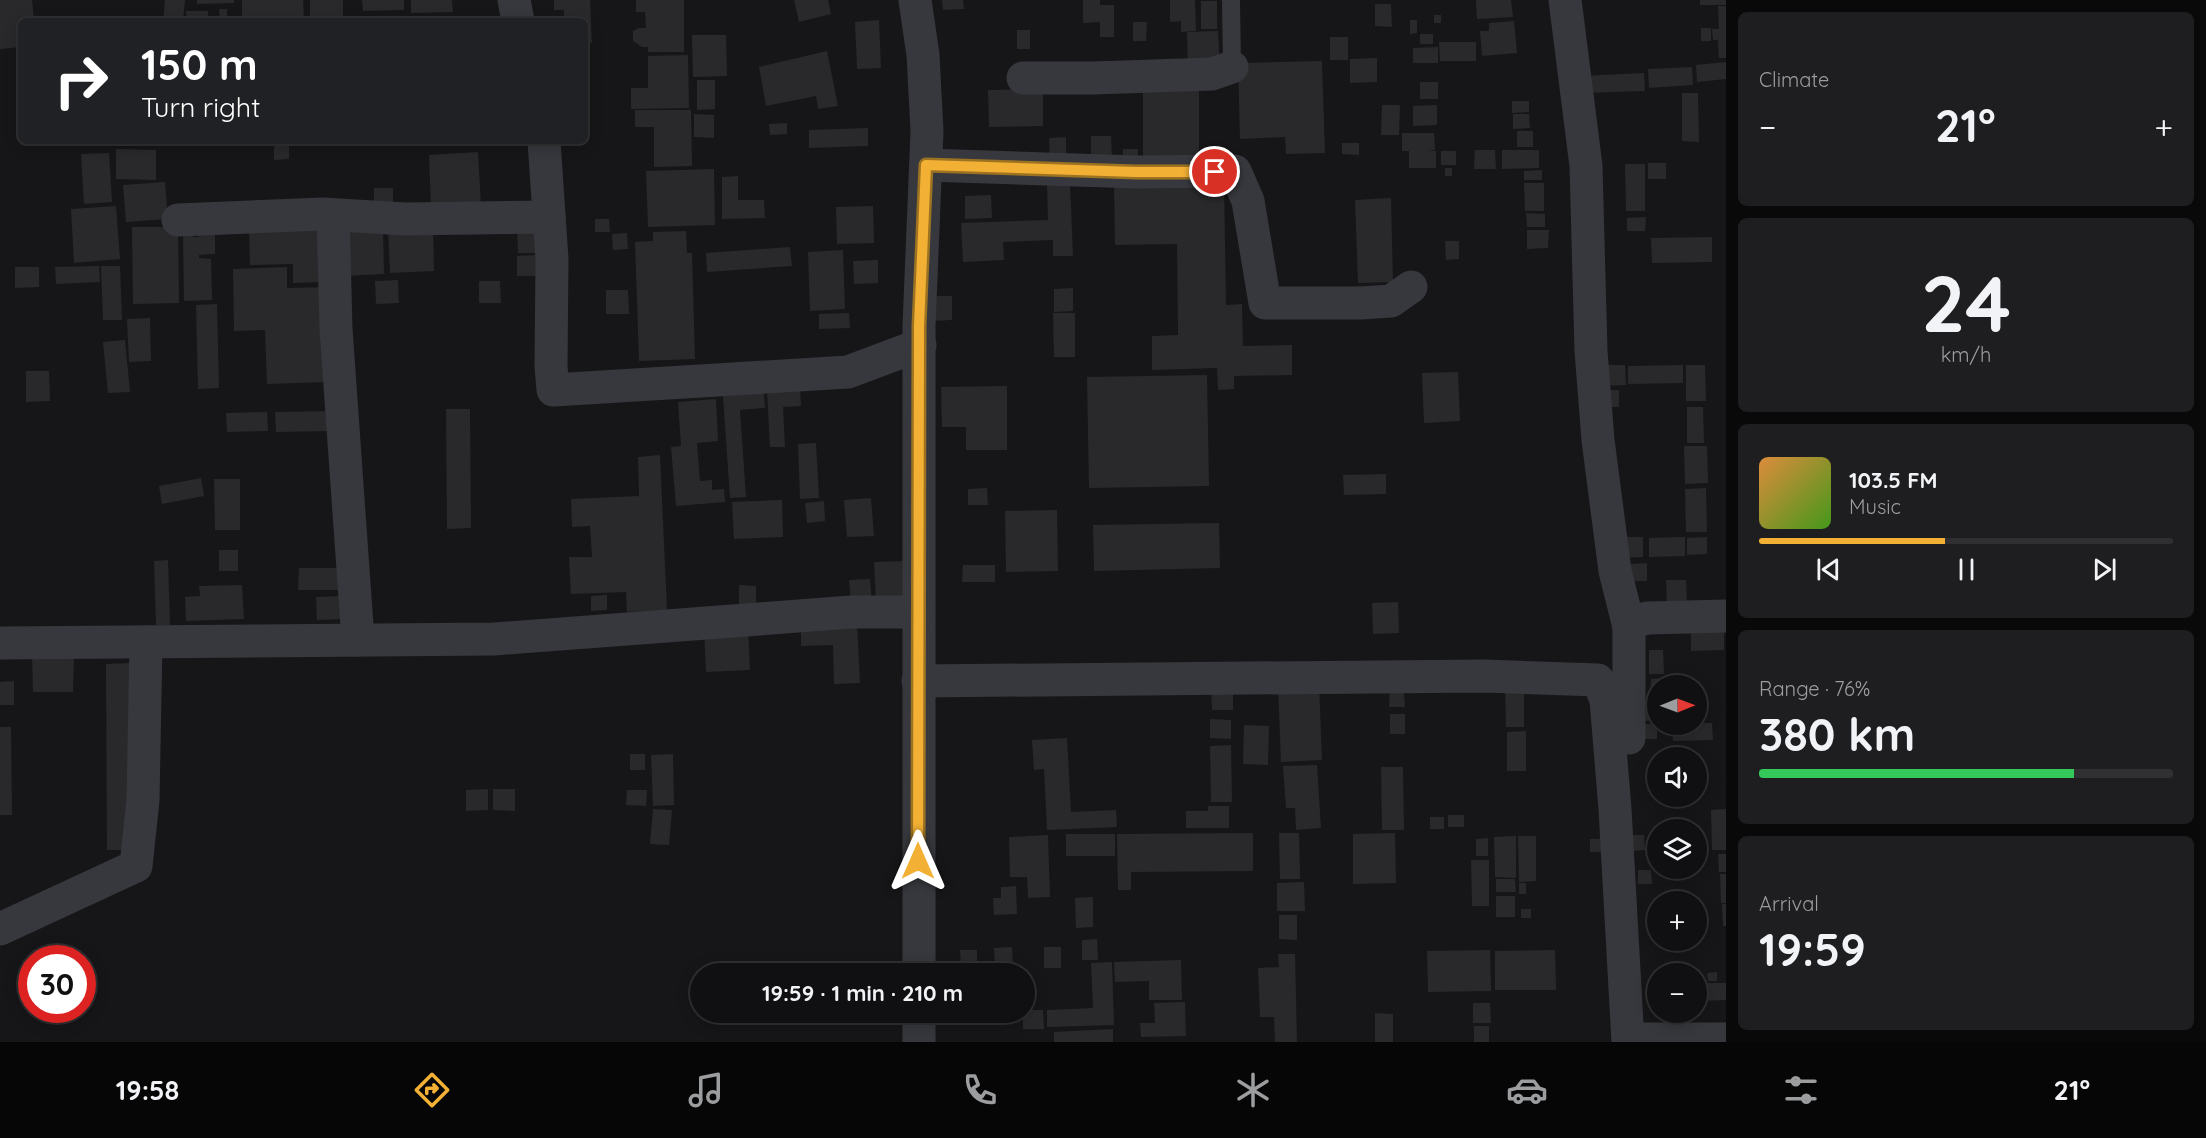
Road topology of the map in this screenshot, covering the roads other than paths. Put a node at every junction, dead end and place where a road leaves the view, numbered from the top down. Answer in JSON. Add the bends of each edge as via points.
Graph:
{"nodes":[{"id":1,"x":514,"y":0,"type":"edge"},
{"id":2,"x":915,"y":0,"type":"edge"},
{"id":3,"x":1231,"y":0,"type":"edge"},
{"id":4,"x":1565,"y":0,"type":"edge"},
{"id":5,"x":517,"y":18,"type":"edge"},
{"id":6,"x":1232,"y":67,"type":"joint"},
{"id":7,"x":1023,"y":78,"type":"dead end"},
{"id":8,"x":544,"y":144,"type":"edge"},
{"id":9,"x":926,"y":165,"type":"junction"},
{"id":10,"x":333,"y":215,"type":"junction"},
{"id":11,"x":549,"y":217,"type":"junction"},
{"id":12,"x":177,"y":220,"type":"dead end"},
{"id":13,"x":1410,"y":287,"type":"dead end"},
{"id":14,"x":920,"y":345,"type":"junction"},
{"id":15,"x":918,"y":612,"type":"junction"},
{"id":16,"x":1726,"y":616,"type":"edge"},
{"id":17,"x":1629,"y":627,"type":"junction"},
{"id":18,"x":358,"y":640,"type":"junction"},
{"id":19,"x":146,"y":642,"type":"junction"},
{"id":20,"x":0,"y":643,"type":"edge"},
{"id":21,"x":918,"y":681,"type":"junction"},
{"id":22,"x":0,"y":929,"type":"edge"},
{"id":23,"x":919,"y":963,"type":"edge"},
{"id":24,"x":919,"y":1023,"type":"edge"},
{"id":25,"x":1726,"y":1039,"type":"edge"},
{"id":26,"x":1639,"y":1041,"type":"edge"},
{"id":27,"x":919,"y":1042,"type":"edge"}],
"edges":[{"from":1,"to":5,"type":"street"},
{"from":2,"to":9,"type":"street","via":[[923,55]]},
{"from":3,"to":6,"type":"lane"},
{"from":4,"to":17,"type":"street","via":[[1586,166],[1598,440],[1615,571]]},
{"from":6,"to":7,"type":"street","via":[[1212,74]]},
{"from":8,"to":11,"type":"street"},
{"from":9,"to":13,"type":"street","via":[[1235,171],[1248,201],[1265,303],[1391,301]]},
{"from":9,"to":14,"type":"street"},
{"from":10,"to":11,"type":"street","via":[[405,219]]},
{"from":10,"to":12,"type":"street"},
{"from":10,"to":18,"type":"street","via":[[336,329]]},
{"from":11,"to":14,"type":"street","via":[[553,390],[848,372]]},
{"from":14,"to":15,"type":"street"},
{"from":15,"to":18,"type":"street","via":[[851,612],[494,639]]},
{"from":15,"to":21,"type":"street"},
{"from":16,"to":17,"type":"street","via":[[1648,618],[1634,621]]},
{"from":17,"to":26,"type":"street","via":[[1629,864]]},
{"from":18,"to":19,"type":"street"},
{"from":19,"to":20,"type":"street"},
{"from":19,"to":22,"type":"street","via":[[143,800],[136,866]]},
{"from":21,"to":23,"type":"street"},
{"from":21,"to":26,"type":"street","via":[[1484,676],[1598,680],[1606,700]]},
{"from":24,"to":27,"type":"street"},
{"from":25,"to":26,"type":"street"}]}
